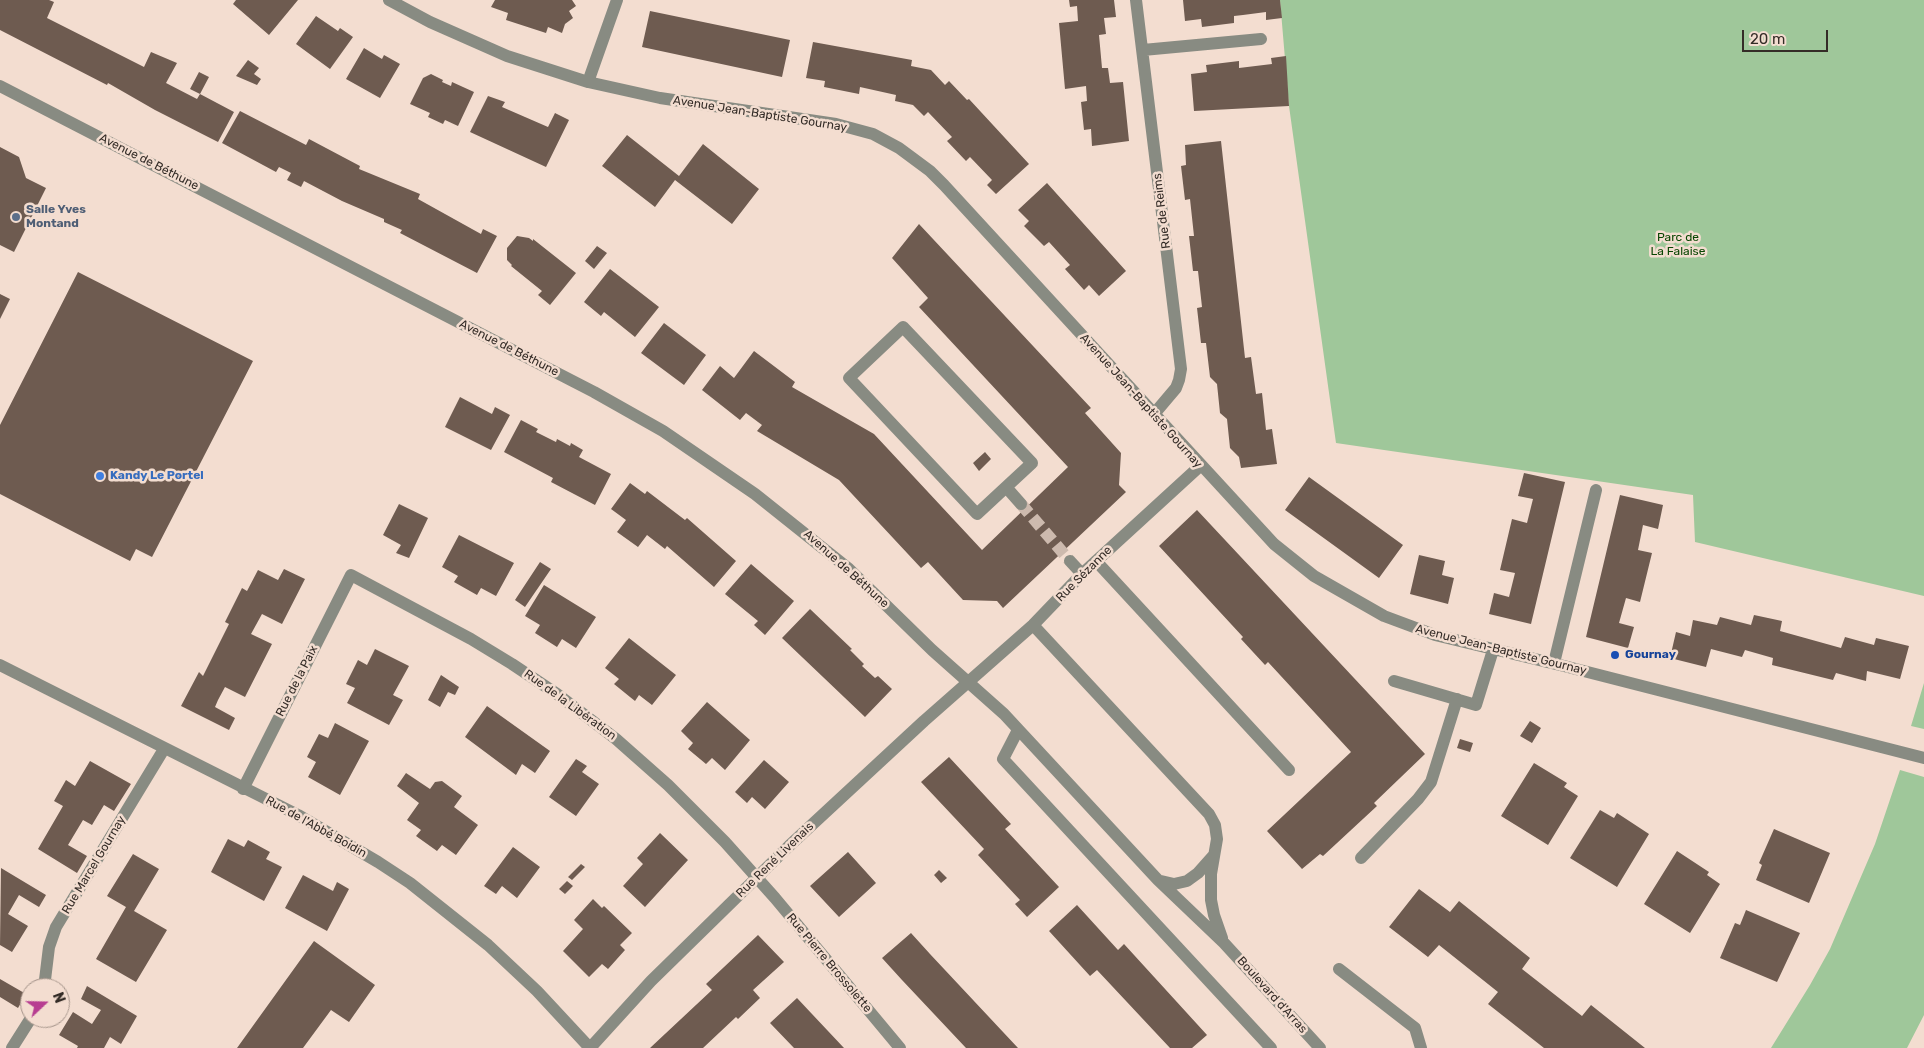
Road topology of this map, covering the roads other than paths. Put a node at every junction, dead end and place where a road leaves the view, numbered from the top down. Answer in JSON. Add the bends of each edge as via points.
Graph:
{"nodes":[{"id":1,"x":389,"y":0,"type":"edge"},
{"id":2,"x":616,"y":0,"type":"edge"},
{"id":3,"x":1136,"y":0,"type":"edge"},
{"id":4,"x":1261,"y":39,"type":"dead end"},
{"id":5,"x":1143,"y":50,"type":"junction"},
{"id":6,"x":588,"y":82,"type":"junction"},
{"id":7,"x":0,"y":86,"type":"edge"},
{"id":8,"x":1154,"y":414,"type":"junction"},
{"id":9,"x":1200,"y":466,"type":"junction"},
{"id":10,"x":1006,"y":487,"type":"junction"},
{"id":11,"x":1596,"y":490,"type":"dead end"},
{"id":12,"x":1021,"y":504,"type":"tunnel mouth"},
{"id":13,"x":1070,"y":561,"type":"tunnel mouth"},
{"id":14,"x":1096,"y":561,"type":"junction"},
{"id":15,"x":351,"y":574,"type":"joint"},
{"id":16,"x":1082,"y":574,"type":"junction"},
{"id":17,"x":1033,"y":625,"type":"junction"},
{"id":18,"x":1493,"y":650,"type":"junction"},
{"id":19,"x":1554,"y":663,"type":"junction"},
{"id":20,"x":0,"y":666,"type":"edge"},
{"id":21,"x":1394,"y":681,"type":"dead end"},
{"id":22,"x":969,"y":682,"type":"junction"},
{"id":23,"x":1457,"y":699,"type":"junction"},
{"id":24,"x":1018,"y":730,"type":"junction"},
{"id":25,"x":164,"y":749,"type":"junction"},
{"id":26,"x":1924,"y":758,"type":"edge"},
{"id":27,"x":1289,"y":770,"type":"dead end"},
{"id":28,"x":243,"y":789,"type":"junction"},
{"id":29,"x":1214,"y":854,"type":"junction"},
{"id":30,"x":1361,"y":858,"type":"dead end"},
{"id":31,"x":757,"y":877,"type":"junction"},
{"id":32,"x":1158,"y":880,"type":"junction"},
{"id":33,"x":1224,"y":943,"type":"junction"},
{"id":34,"x":1339,"y":969,"type":"dead end"},
{"id":35,"x":45,"y":978,"type":"edge"},
{"id":36,"x":24,"y":1028,"type":"edge"},
{"id":37,"x":12,"y":1048,"type":"edge"},
{"id":38,"x":590,"y":1048,"type":"edge"},
{"id":39,"x":900,"y":1048,"type":"edge"},
{"id":40,"x":1271,"y":1048,"type":"edge"},
{"id":41,"x":1320,"y":1048,"type":"edge"},
{"id":42,"x":1421,"y":1048,"type":"edge"}],
"edges":[{"from":1,"to":6,"type":"street","name":"Avenue Jean-Baptiste Gournay","via":[[508,56]]},
{"from":2,"to":6,"type":"street"},
{"from":3,"to":5,"type":"street","name":"Rue de Reims"},
{"from":4,"to":5,"type":"street"},
{"from":5,"to":8,"type":"street","name":"Rue de Reims","via":[[1181,369],[1176,388]]},
{"from":6,"to":8,"type":"street","name":"Avenue Jean-Baptiste Gournay","via":[[660,98],[836,124],[873,134],[899,148],[944,185]]},
{"from":7,"to":22,"type":"street","name":"Avenue de Béthune","via":[[586,388],[663,431],[755,494],[832,554]]},
{"from":8,"to":9,"type":"street","name":"Avenue Jean-Baptiste Gournay"},
{"from":9,"to":14,"type":"street","name":"Rue Sézanne"},
{"from":9,"to":18,"type":"street","name":"Avenue Jean-Baptiste Gournay","via":[[1274,544],[1314,576],[1399,623]]},
{"from":10,"to":10,"type":"street","via":[[1032,463],[903,327],[849,378],[977,514]]},
{"from":10,"to":12,"type":"street"},
{"from":11,"to":19,"type":"street"},
{"from":13,"to":16,"type":"street"},
{"from":14,"to":16,"type":"street","name":"Rue Sézanne"},
{"from":14,"to":27,"type":"street"},
{"from":15,"to":28,"type":"street","name":"Rue de la Paix"},
{"from":15,"to":31,"type":"street","name":"Rue de la Libération","via":[[471,639],[557,694],[668,784]]},
{"from":16,"to":17,"type":"street","name":"Rue Sézanne"},
{"from":17,"to":22,"type":"street","name":"Rue Sézanne"},
{"from":17,"to":29,"type":"street","via":[[1209,814],[1216,832]]},
{"from":18,"to":19,"type":"street","name":"Avenue Jean-Baptiste Gournay"},
{"from":18,"to":23,"type":"street","via":[[1476,705]]},
{"from":19,"to":26,"type":"street","name":"Avenue Jean-Baptiste Gournay"},
{"from":20,"to":25,"type":"street","name":"Rue de l'Abbé Boidin"},
{"from":21,"to":23,"type":"street"},
{"from":22,"to":24,"type":"street","name":"Avenue de Béthune"},
{"from":22,"to":31,"type":"street","name":"Rue René Livenais"},
{"from":23,"to":30,"type":"street","via":[[1431,782]]},
{"from":24,"to":32,"type":"street","name":"Avenue de Béthune"},
{"from":24,"to":40,"type":"street","via":[[1003,759]]},
{"from":25,"to":28,"type":"street","name":"Rue de l'Abbé Boidin"},
{"from":25,"to":35,"type":"street","name":"Rue Marcel Gournay","via":[[56,928],[49,947]]},
{"from":28,"to":38,"type":"street","name":"Rue de l'Abbé Boidin","via":[[319,827],[410,883],[488,945]]},
{"from":29,"to":32,"type":"street","via":[[1187,881],[1168,884]]},
{"from":29,"to":33,"type":"street","via":[[1212,908]]},
{"from":31,"to":38,"type":"street","name":"Rue René Livenais","via":[[651,981]]},
{"from":31,"to":39,"type":"street","name":"Rue Pierre Brossolette"},
{"from":32,"to":33,"type":"street","name":"Boulevard d'Arras"},
{"from":33,"to":41,"type":"street","name":"Boulevard d'Arras"},
{"from":34,"to":42,"type":"street","via":[[1415,1028]]},
{"from":36,"to":37,"type":"street"}]}
